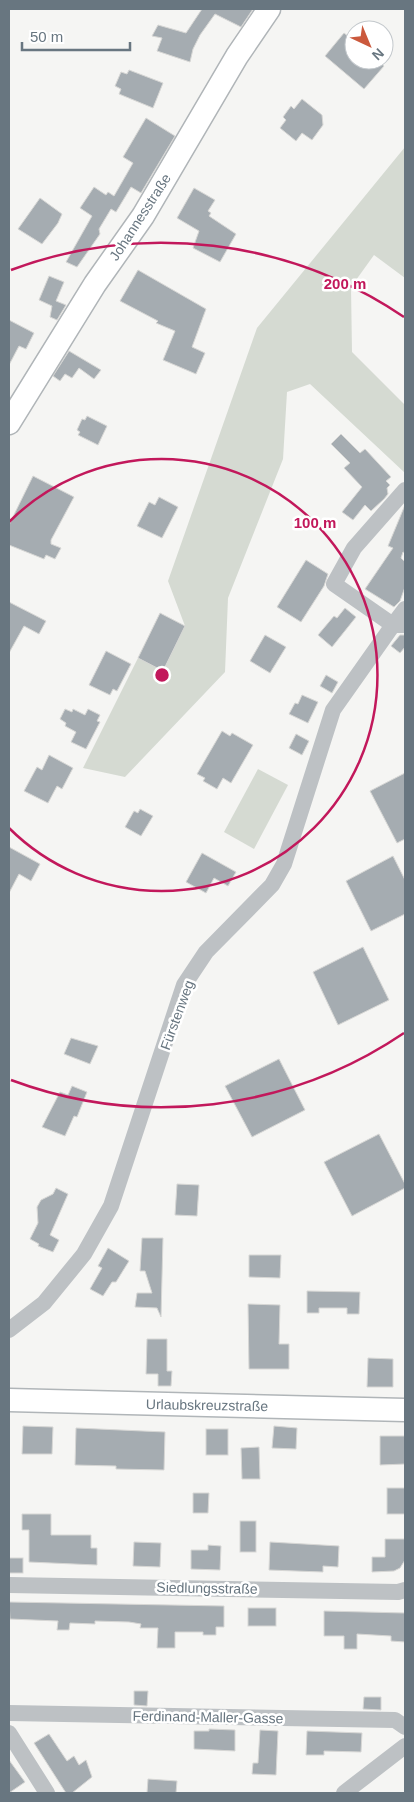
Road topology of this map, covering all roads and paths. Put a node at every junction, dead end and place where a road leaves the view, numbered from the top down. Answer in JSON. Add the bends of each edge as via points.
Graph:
{"nodes":[{"id":1,"x":269,"y":9,"type":"edge"},
{"id":2,"x":9,"y":423,"type":"edge"},
{"id":3,"x":405,"y":490,"type":"edge"},
{"id":4,"x":405,"y":609,"type":"edge"},
{"id":5,"x":399,"y":625,"type":"edge"},
{"id":6,"x":9,"y":1330,"type":"edge"},
{"id":7,"x":9,"y":1400,"type":"edge"},
{"id":8,"x":405,"y":1410,"type":"edge"},
{"id":9,"x":9,"y":1585,"type":"edge"},
{"id":10,"x":405,"y":1590,"type":"edge"},
{"id":11,"x":9,"y":1713,"type":"edge"},
{"id":12,"x":405,"y":1727,"type":"edge"},
{"id":13,"x":9,"y":1733,"type":"edge"},
{"id":14,"x":405,"y":1746,"type":"edge"},
{"id":15,"x":47,"y":1793,"type":"edge"},
{"id":16,"x":344,"y":1793,"type":"edge"}],
"edges":[{"from":1,"to":2,"type":"main road","name":"Johannesstraße","via":[[237,56],[143,216],[95,284]]},
{"from":3,"to":5,"type":"street","via":[[354,548],[334,584]]},
{"from":4,"to":5,"type":"street","name":"Fürstenweg"},
{"from":5,"to":6,"type":"street","name":"Fürstenweg","via":[[333,710],[284,864],[272,885],[206,952],[184,985],[111,1206],[84,1254],[44,1303]]},
{"from":7,"to":8,"type":"main road","name":"Urlaubskreuzstraße"},
{"from":9,"to":10,"type":"street","name":"Siedlungsstraße"},
{"from":11,"to":12,"type":"street","name":"Ferdinand-Maller-Gasse","via":[[395,1720]]},
{"from":13,"to":15,"type":"street"},
{"from":14,"to":16,"type":"street"}]}
